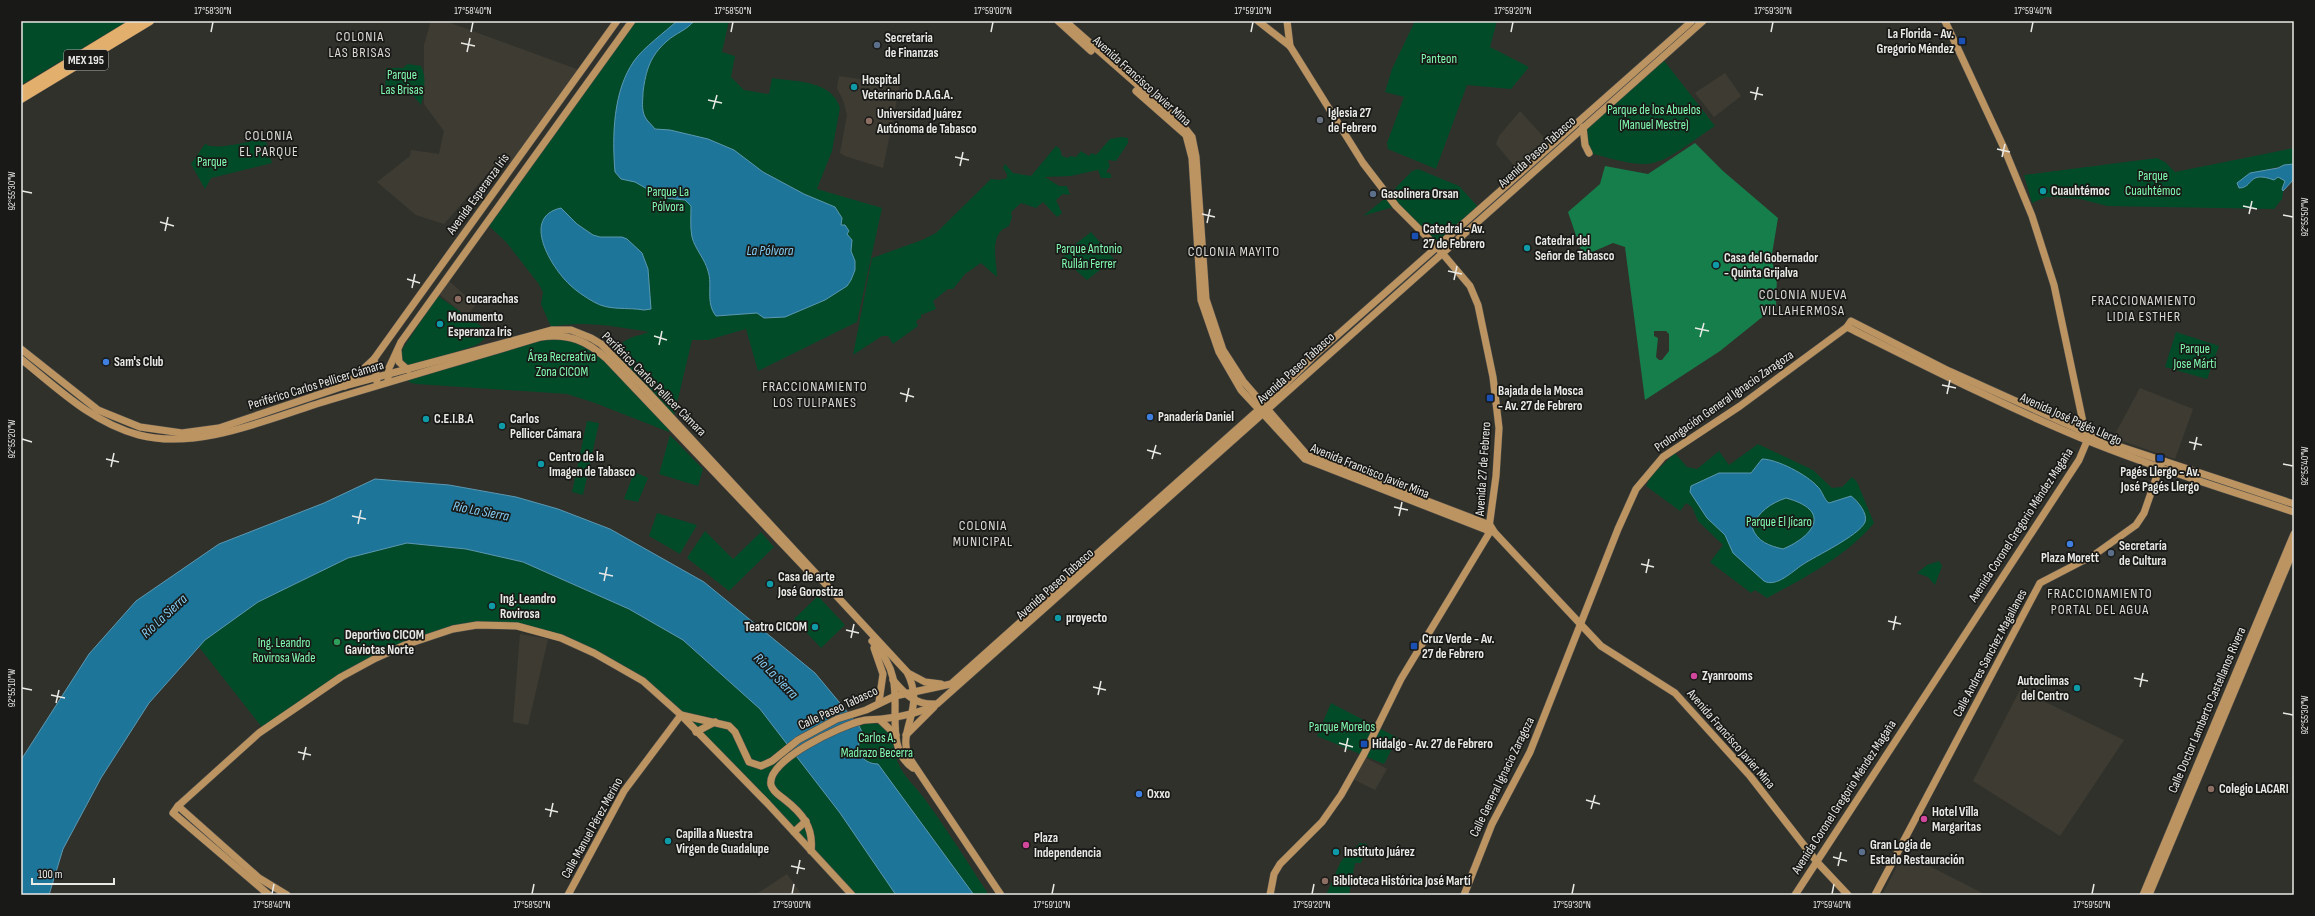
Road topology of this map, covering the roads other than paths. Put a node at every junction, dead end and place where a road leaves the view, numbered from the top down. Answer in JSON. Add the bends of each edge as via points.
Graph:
{"nodes":[{"id":1,"x":136,"y":21,"type":"edge"},
{"id":2,"x":150,"y":21,"type":"edge"},
{"id":3,"x":617,"y":21,"type":"edge"},
{"id":4,"x":632,"y":21,"type":"edge"},
{"id":5,"x":1058,"y":21,"type":"edge"},
{"id":6,"x":1065,"y":21,"type":"edge"},
{"id":7,"x":1257,"y":21,"type":"edge"},
{"id":8,"x":1287,"y":21,"type":"edge"},
{"id":9,"x":1692,"y":21,"type":"edge"},
{"id":10,"x":1703,"y":21,"type":"edge"},
{"id":11,"x":1945,"y":21,"type":"edge"},
{"id":12,"x":1290,"y":46,"type":"junction"},
{"id":13,"x":21,"y":91,"type":"edge"},
{"id":14,"x":21,"y":99,"type":"edge"},
{"id":15,"x":550,"y":115,"type":"junction"},
{"id":16,"x":559,"y":122,"type":"junction"},
{"id":17,"x":1583,"y":127,"type":"junction"},
{"id":18,"x":1589,"y":153,"type":"dead end"},
{"id":19,"x":1437,"y":247,"type":"junction"},
{"id":20,"x":1442,"y":254,"type":"junction"},
{"id":21,"x":436,"y":272,"type":"junction"},
{"id":22,"x":448,"y":276,"type":"junction"},
{"id":23,"x":427,"y":287,"type":"junction"},
{"id":24,"x":435,"y":294,"type":"junction"},
{"id":25,"x":1849,"y":324,"type":"joint"},
{"id":26,"x":401,"y":342,"type":"junction"},
{"id":27,"x":21,"y":349,"type":"edge"},
{"id":28,"x":21,"y":359,"type":"edge"},
{"id":29,"x":374,"y":359,"type":"junction"},
{"id":30,"x":408,"y":370,"type":"junction"},
{"id":31,"x":389,"y":380,"type":"junction"},
{"id":32,"x":377,"y":382,"type":"junction"},
{"id":33,"x":344,"y":386,"type":"junction"},
{"id":34,"x":1264,"y":409,"type":"junction"},
{"id":35,"x":2087,"y":437,"type":"junction"},
{"id":36,"x":2161,"y":465,"type":"junction"},
{"id":37,"x":2294,"y":504,"type":"edge"},
{"id":38,"x":2294,"y":512,"type":"edge"},
{"id":39,"x":1491,"y":530,"type":"junction"},
{"id":40,"x":2294,"y":534,"type":"edge"},
{"id":41,"x":2294,"y":549,"type":"edge"},
{"id":42,"x":1581,"y":625,"type":"junction"},
{"id":43,"x":863,"y":631,"type":"junction"},
{"id":44,"x":907,"y":672,"type":"junction"},
{"id":45,"x":893,"y":680,"type":"junction"},
{"id":46,"x":951,"y":684,"type":"junction"},
{"id":47,"x":913,"y":691,"type":"junction"},
{"id":48,"x":905,"y":693,"type":"junction"},
{"id":49,"x":895,"y":696,"type":"junction"},
{"id":50,"x":914,"y":701,"type":"junction"},
{"id":51,"x":879,"y":702,"type":"junction"},
{"id":52,"x":937,"y":704,"type":"junction"},
{"id":53,"x":913,"y":713,"type":"junction"},
{"id":54,"x":681,"y":715,"type":"junction"},
{"id":55,"x":896,"y":717,"type":"junction"},
{"id":56,"x":880,"y":720,"type":"junction"},
{"id":57,"x":715,"y":722,"type":"junction"},
{"id":58,"x":696,"y":732,"type":"junction"},
{"id":59,"x":896,"y":735,"type":"junction"},
{"id":60,"x":906,"y":736,"type":"junction"},
{"id":61,"x":916,"y":771,"type":"junction"},
{"id":62,"x":178,"y":806,"type":"junction"},
{"id":63,"x":806,"y":821,"type":"junction"},
{"id":64,"x":794,"y":832,"type":"junction"},
{"id":65,"x":811,"y":851,"type":"junction"},
{"id":66,"x":1817,"y":862,"type":"junction"},
{"id":67,"x":269,"y":895,"type":"edge"},
{"id":68,"x":287,"y":895,"type":"edge"},
{"id":69,"x":568,"y":895,"type":"edge"},
{"id":70,"x":852,"y":895,"type":"edge"},
{"id":71,"x":1001,"y":895,"type":"edge"},
{"id":72,"x":1270,"y":895,"type":"edge"},
{"id":73,"x":1464,"y":895,"type":"edge"},
{"id":74,"x":1795,"y":895,"type":"edge"},
{"id":75,"x":1848,"y":895,"type":"edge"},
{"id":76,"x":1875,"y":895,"type":"edge"},
{"id":77,"x":2143,"y":895,"type":"edge"},
{"id":78,"x":2149,"y":895,"type":"edge"}],
"edges":[{"from":1,"to":13,"type":"main road","number":"MEX 195"},
{"from":2,"to":14,"type":"main road","number":"MEX 195"},
{"from":3,"to":15,"type":"main road","name":"Avenida Esperanza Iris"},
{"from":4,"to":16,"type":"main road","name":"Avenida Esperanza Iris"},
{"from":5,"to":34,"type":"main road","name":"Avenida Francisco Javier Mina","via":[[1186,135],[1192,158],[1199,285],[1203,307],[1228,370],[1242,390]]},
{"from":6,"to":34,"type":"main road","name":"Avenida Francisco Javier Mina","via":[[1180,122],[1192,137],[1196,158],[1204,285],[1208,306],[1230,362]]},
{"from":7,"to":12,"type":"main road","name":"Avenida 27 de Febrero"},
{"from":8,"to":12,"type":"main road","name":"Avenida 27 de Febrero"},
{"from":9,"to":19,"type":"main road","name":"Avenida Paseo Tabasco"},
{"from":10,"to":17,"type":"main road","name":"Avenida Paseo Tabasco"},
{"from":11,"to":35,"type":"main road","via":[[2004,148],[2032,216],[2054,285]]},
{"from":12,"to":19,"type":"main road","name":"Avenida 27 de Febrero","via":[[1364,163],[1396,206]]},
{"from":15,"to":16,"type":"main road"},
{"from":15,"to":21,"type":"main road","name":"Avenida Esperanza Iris"},
{"from":16,"to":22,"type":"main road","name":"Avenida Esperanza Iris"},
{"from":17,"to":18,"type":"main road","via":[[1583,137]]},
{"from":17,"to":20,"type":"main road","name":"Avenida Paseo Tabasco"},
{"from":19,"to":20,"type":"main road","name":"Avenida 27 de Febrero"},
{"from":19,"to":34,"type":"main road","name":"Avenida Paseo Tabasco","via":[[1316,355]]},
{"from":20,"to":34,"type":"main road","name":"Avenida Paseo Tabasco"},
{"from":20,"to":39,"type":"main road","name":"Avenida 27 de Febrero","via":[[1468,283],[1475,297],[1497,398],[1499,447]]},
{"from":21,"to":22,"type":"main road","via":[[446,269]]},
{"from":21,"to":23,"type":"main road","name":"Avenida Esperanza Iris"},
{"from":22,"to":24,"type":"main road","name":"Avenida Esperanza Iris"},
{"from":23,"to":24,"type":"main road"},
{"from":23,"to":29,"type":"main road","name":"Avenida Esperanza Iris"},
{"from":24,"to":26,"type":"main road","name":"Avenida Esperanza Iris"},
{"from":25,"to":35,"type":"main road","name":"Avenida José Pagés Llergo"},
{"from":25,"to":42,"type":"main road","name":"Prolongación General Ignacio Zaragoza","via":[[1740,406],[1663,457],[1642,481],[1632,499]]},
{"from":26,"to":30,"type":"main road","via":[[398,358]]},
{"from":26,"to":31,"type":"main road","name":"Avenida Esperanza Iris","via":[[392,360]]},
{"from":27,"to":33,"type":"main road","name":"Periférico Carlos Pellicer Cámara","via":[[98,410],[134,425],[169,432],[200,432],[219,428]]},
{"from":28,"to":32,"type":"main road","name":"Periférico Carlos Pellicer Cámara","via":[[78,405],[106,422],[139,435],[164,439],[219,433]]},
{"from":29,"to":32,"type":"main road"},
{"from":29,"to":33,"type":"main road","name":"Avenida Esperanza Iris"},
{"from":30,"to":31,"type":"main road","name":"Periférico Carlos Pellicer Cámara"},
{"from":30,"to":44,"type":"main road","name":"Periférico Carlos Pellicer Cámara","via":[[546,330],[571,330],[601,344]]},
{"from":31,"to":32,"type":"main road","name":"Periférico Carlos Pellicer Cámara"},
{"from":31,"to":43,"type":"main road","name":"Periférico Carlos Pellicer Cámara","via":[[541,337],[568,336],[586,342],[601,353],[737,494]]},
{"from":32,"to":33,"type":"main road","name":"Periférico Carlos Pellicer Cámara"},
{"from":34,"to":39,"type":"main road","name":"Avenida Francisco Javier Mina","via":[[1300,456],[1309,462]]},
{"from":34,"to":46,"type":"main road","name":"Avenida Paseo Tabasco"},
{"from":34,"to":52,"type":"main road","name":"Avenida Paseo Tabasco"},
{"from":35,"to":36,"type":"main road","name":"Avenida José Pagés Llergo"},
{"from":35,"to":66,"type":"main road","name":"Avenida Coronel Gregorio Méndez Magaña","via":[[2079,460]]},
{"from":36,"to":37,"type":"main road","name":"Avenida José Pagés Llergo"},
{"from":36,"to":38,"type":"main road","name":"Avenida José Pagés Llergo"},
{"from":36,"to":76,"type":"main road","name":"Calle Andres Sanchez Magallanes","via":[[2144,512],[2133,528],[2094,555],[2040,584]]},
{"from":39,"to":42,"type":"main road","name":"Avenida Francisco Javier Mina"},
{"from":39,"to":72,"type":"main road","name":"Avenida 27 de Febrero","via":[[1401,679],[1341,795],[1322,822],[1280,864],[1274,874]]},
{"from":40,"to":77,"type":"main road","name":"Calle Doctor Lamberto Castellanos Rivera"},
{"from":41,"to":78,"type":"main road","name":"Calle Doctor Lamberto Castellanos Rivera"},
{"from":42,"to":66,"type":"main road","name":"Avenida Francisco Javier Mina","via":[[1606,651],[1675,693],[1750,776]]},
{"from":42,"to":73,"type":"main road","name":"Calle General Ignacio Zaragoza","via":[[1530,752],[1492,824]]},
{"from":43,"to":45,"type":"main road","name":"Periférico Carlos Pellicer Cámara","via":[[886,658]]},
{"from":43,"to":51,"type":"main road","via":[[876,650],[881,665]]},
{"from":44,"to":46,"type":"main road","via":[[925,682]]},
{"from":44,"to":47,"type":"main road","name":"Periférico Carlos Pellicer Cámara"},
{"from":45,"to":48,"type":"main road"},
{"from":45,"to":49,"type":"main road","name":"Periférico Carlos Pellicer Cámara"},
{"from":46,"to":47,"type":"main road"},
{"from":47,"to":48,"type":"main road"},
{"from":47,"to":50,"type":"main road","name":"Periférico Carlos Pellicer Cámara"},
{"from":48,"to":49,"type":"main road"},
{"from":48,"to":50,"type":"main road"},
{"from":49,"to":51,"type":"main road","name":"Calle Paseo Tabasco"},
{"from":49,"to":55,"type":"main road","name":"Periférico Carlos Pellicer Cámara"},
{"from":50,"to":52,"type":"main road","via":[[926,705]]},
{"from":50,"to":53,"type":"main road","name":"Periférico Carlos Pellicer Cámara"},
{"from":51,"to":57,"type":"main road","name":"Calle Paseo Tabasco","via":[[866,710],[837,719],[813,731],[761,766],[752,765],[746,758],[732,729]]},
{"from":52,"to":53,"type":"main road","name":"Avenida Paseo Tabasco"},
{"from":52,"to":60,"type":"main road"},
{"from":53,"to":55,"type":"main road","name":"Avenida Paseo Tabasco"},
{"from":53,"to":60,"type":"main road","name":"Periférico Carlos Pellicer Cámara"},
{"from":54,"to":57,"type":"main road","name":"Calle Paseo Tabasco"},
{"from":54,"to":58,"type":"main road"},
{"from":54,"to":62,"type":"main road","via":[[643,681],[594,653],[561,638],[517,626],[477,625],[453,629],[405,645],[341,677],[259,733]]},
{"from":54,"to":69,"type":"main road","name":"Calle Manuel Pérez Merino","via":[[624,791]]},
{"from":55,"to":56,"type":"main road","name":"Calle Paseo Tabasco"},
{"from":55,"to":59,"type":"main road","name":"Periférico Carlos Pellicer Cámara"},
{"from":56,"to":59,"type":"main road"},
{"from":56,"to":63,"type":"main road","name":"Calle Paseo Tabasco","via":[[870,719],[843,727],[813,742],[778,768],[772,777],[773,789],[798,810]]},
{"from":57,"to":58,"type":"main road"},
{"from":58,"to":64,"type":"main road"},
{"from":59,"to":61,"type":"main road","name":"Periférico Carlos Pellicer Cámara","via":[[902,757]]},
{"from":60,"to":61,"type":"main road","via":[[906,750]]},
{"from":61,"to":71,"type":"main road"},
{"from":62,"to":67,"type":"main road","via":[[173,813]]},
{"from":62,"to":68,"type":"main road","via":[[259,878]]},
{"from":63,"to":64,"type":"main road"},
{"from":63,"to":65,"type":"main road","name":"Calle Paseo Tabasco","via":[[812,836]]},
{"from":64,"to":65,"type":"main road"},
{"from":65,"to":70,"type":"main road"},
{"from":66,"to":74,"type":"main road","name":"Avenida Coronel Gregorio Méndez Magaña"},
{"from":66,"to":75,"type":"main road","name":"Avenida Francisco Javier Mina"}]}
